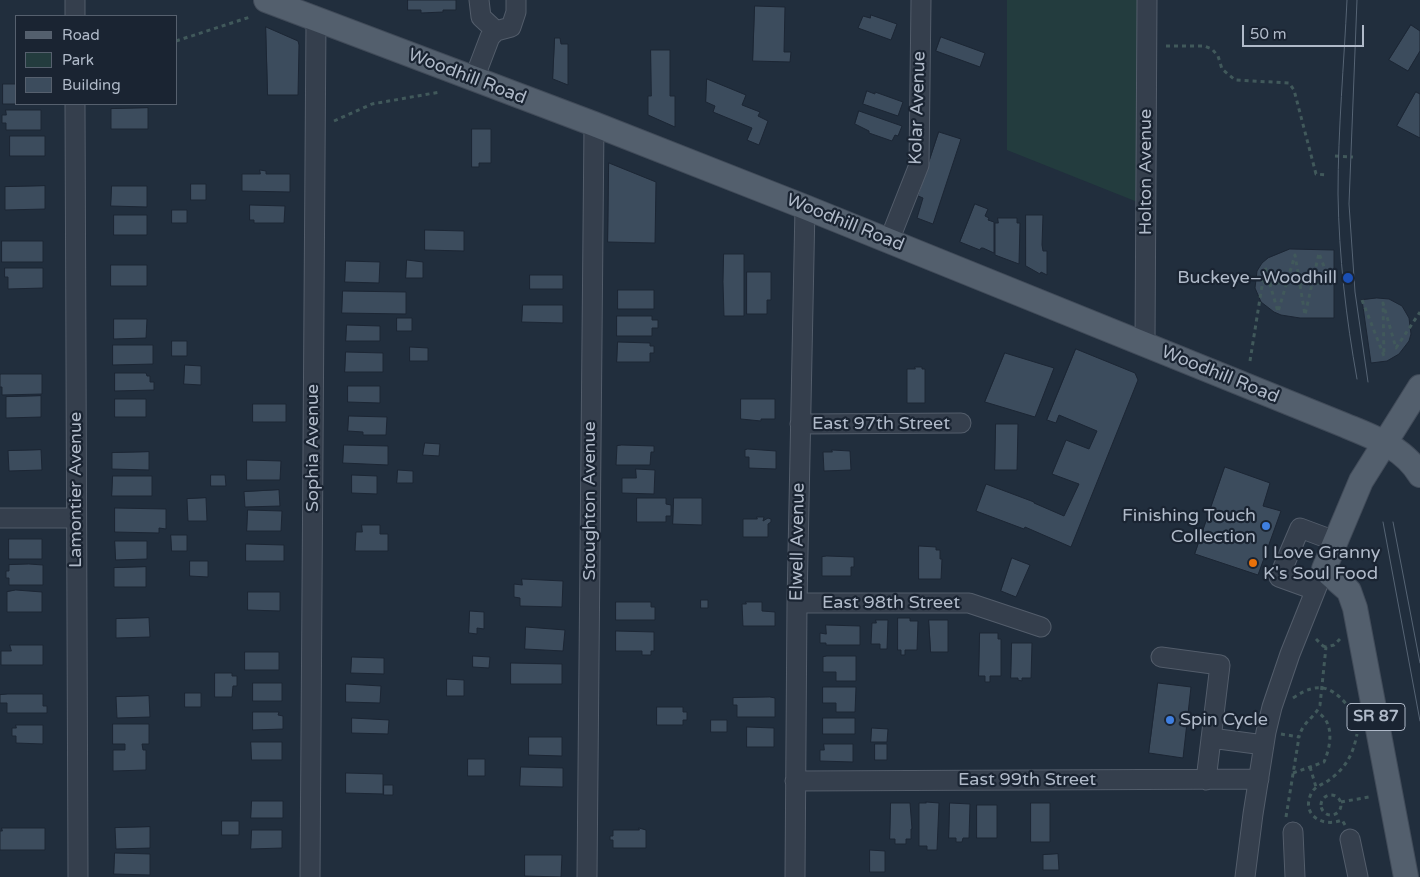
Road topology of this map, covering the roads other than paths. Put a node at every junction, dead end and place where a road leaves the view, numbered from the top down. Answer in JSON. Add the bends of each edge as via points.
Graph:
{"nodes":[{"id":1,"x":75,"y":0,"type":"edge"},
{"id":2,"x":266,"y":0,"type":"edge"},
{"id":3,"x":479,"y":0,"type":"edge"},
{"id":4,"x":516,"y":0,"type":"edge"},
{"id":5,"x":921,"y":0,"type":"edge"},
{"id":6,"x":1147,"y":0,"type":"edge"},
{"id":7,"x":306,"y":11,"type":"edge"},
{"id":8,"x":75,"y":15,"type":"edge"},
{"id":9,"x":496,"y":31,"type":"junction"},
{"id":10,"x":474,"y":79,"type":"junction"},
{"id":11,"x":75,"y":105,"type":"edge"},
{"id":12,"x":594,"y":124,"type":"junction"},
{"id":13,"x":805,"y":207,"type":"junction"},
{"id":14,"x":889,"y":241,"type":"junction"},
{"id":15,"x":1145,"y":344,"type":"junction"},
{"id":16,"x":1420,"y":387,"type":"edge"},
{"id":17,"x":962,"y":423,"type":"dead end"},
{"id":18,"x":800,"y":424,"type":"junction"},
{"id":19,"x":1384,"y":442,"type":"junction"},
{"id":20,"x":1420,"y":456,"type":"edge"},
{"id":21,"x":1420,"y":475,"type":"edge"},
{"id":22,"x":0,"y":518,"type":"edge"},
{"id":23,"x":76,"y":518,"type":"junction"},
{"id":24,"x":1336,"y":541,"type":"junction"},
{"id":25,"x":1320,"y":579,"type":"junction"},
{"id":26,"x":797,"y":603,"type":"junction"},
{"id":27,"x":1042,"y":627,"type":"dead end"},
{"id":28,"x":1161,"y":657,"type":"dead end"},
{"id":29,"x":1211,"y":738,"type":"junction"},
{"id":30,"x":1264,"y":745,"type":"junction"},
{"id":31,"x":1259,"y":779,"type":"junction"},
{"id":32,"x":1206,"y":780,"type":"junction"},
{"id":33,"x":795,"y":781,"type":"junction"},
{"id":34,"x":1286,"y":826,"type":"road end"},
{"id":35,"x":1350,"y":839,"type":"road end"},
{"id":36,"x":78,"y":877,"type":"edge"},
{"id":37,"x":310,"y":877,"type":"edge"},
{"id":38,"x":587,"y":877,"type":"edge"},
{"id":39,"x":795,"y":877,"type":"edge"},
{"id":40,"x":1245,"y":877,"type":"edge"},
{"id":41,"x":1295,"y":877,"type":"edge"},
{"id":42,"x":1358,"y":877,"type":"edge"},
{"id":43,"x":1406,"y":877,"type":"edge"}],
"edges":[{"from":1,"to":8,"type":"street"},
{"from":2,"to":7,"type":"main road","name":"Woodhill Road"},
{"from":3,"to":9,"type":"street","via":[[481,17]]},
{"from":4,"to":9,"type":"street","via":[[511,27]]},
{"from":5,"to":14,"type":"street","name":"Kolar Avenue","via":[[919,165]]},
{"from":6,"to":15,"type":"street","name":"Holton Avenue"},
{"from":7,"to":10,"type":"main road","name":"Woodhill Road"},
{"from":7,"to":37,"type":"street","name":"Sophia Avenue"},
{"from":9,"to":10,"type":"street","via":[[490,37]]},
{"from":10,"to":12,"type":"main road","name":"Woodhill Road"},
{"from":11,"to":23,"type":"street","name":"Lamontier Avenue"},
{"from":12,"to":13,"type":"main road","name":"Woodhill Road"},
{"from":12,"to":38,"type":"street","name":"Stoughton Avenue"},
{"from":13,"to":14,"type":"main road","name":"Woodhill Road"},
{"from":13,"to":18,"type":"street","name":"Elwell Avenue"},
{"from":14,"to":15,"type":"main road","name":"Woodhill Road"},
{"from":15,"to":19,"type":"main road","name":"Woodhill Road"},
{"from":16,"to":19,"type":"main road"},
{"from":17,"to":18,"type":"street","name":"East 97th Street"},
{"from":18,"to":26,"type":"street","name":"Elwell Avenue"},
{"from":19,"to":20,"type":"street","name":"Woodhill Road"},
{"from":19,"to":21,"type":"main road","via":[[1403,454]]},
{"from":19,"to":24,"type":"main road","via":[[1361,481]]},
{"from":22,"to":23,"type":"street"},
{"from":23,"to":36,"type":"street","name":"Lamontier Avenue"},
{"from":24,"to":25,"type":"main road"},
{"from":24,"to":25,"type":"street","via":[[1300,528],[1279,577]]},
{"from":25,"to":30,"type":"street","via":[[1280,680]]},
{"from":25,"to":43,"type":"main road","number":"SR 87","via":[[1348,591],[1355,608]]},
{"from":26,"to":27,"type":"street","name":"East 98th Street","via":[[969,603]]},
{"from":26,"to":33,"type":"street","name":"Elwell Avenue"},
{"from":28,"to":29,"type":"street","via":[[1220,665]]},
{"from":29,"to":30,"type":"street"},
{"from":29,"to":32,"type":"street"},
{"from":30,"to":31,"type":"street"},
{"from":31,"to":32,"type":"street","name":"East 99th Street"},
{"from":31,"to":40,"type":"street"},
{"from":32,"to":33,"type":"street","name":"East 99th Street"},
{"from":33,"to":39,"type":"street","name":"Elwell Avenue"},
{"from":34,"to":41,"type":"street"},
{"from":35,"to":42,"type":"street"}]}
